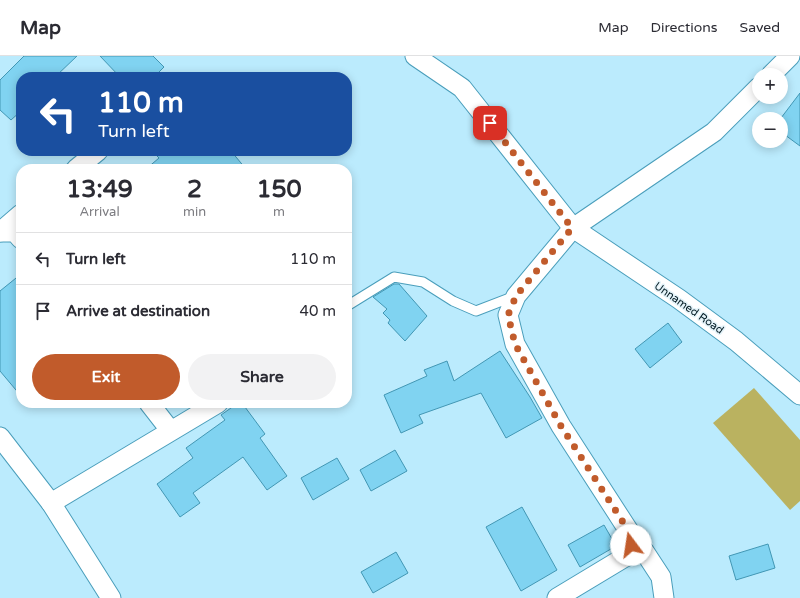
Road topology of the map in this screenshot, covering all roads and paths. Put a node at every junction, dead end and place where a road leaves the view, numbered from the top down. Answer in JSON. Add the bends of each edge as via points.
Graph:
{"nodes":[{"id":1,"x":414,"y":56,"type":"edge"},
{"id":2,"x":790,"y":56,"type":"edge"},
{"id":3,"x":778,"y":68,"type":"edge"},
{"id":4,"x":752,"y":94,"type":"edge"},
{"id":5,"x":16,"y":218,"type":"edge"},
{"id":6,"x":572,"y":228,"type":"junction"},
{"id":7,"x":0,"y":232,"type":"edge"},
{"id":8,"x":16,"y":233,"type":"edge"},
{"id":9,"x":516,"y":296,"type":"junction"},
{"id":10,"x":352,"y":303,"type":"edge"},
{"id":11,"x":800,"y":396,"type":"edge"},
{"id":12,"x":153,"y":408,"type":"edge"},
{"id":13,"x":209,"y":408,"type":"edge"},
{"id":14,"x":170,"y":430,"type":"junction"},
{"id":15,"x":0,"y":437,"type":"edge"},
{"id":16,"x":51,"y":503,"type":"junction"},
{"id":17,"x":632,"y":536,"type":"junction"},
{"id":18,"x":111,"y":598,"type":"edge"},
{"id":19,"x":557,"y":598,"type":"edge"},
{"id":20,"x":664,"y":598,"type":"edge"}],
"edges":[{"from":1,"to":6,"type":"street","name":"Unnamed Road","via":[[462,88]]},
{"from":2,"to":3,"type":"street"},
{"from":4,"to":6,"type":"street","via":[[714,132]]},
{"from":5,"to":7,"type":"street"},
{"from":6,"to":9,"type":"street"},
{"from":6,"to":11,"type":"street","name":"Unnamed Road","via":[[730,336]]},
{"from":7,"to":8,"type":"street"},
{"from":9,"to":10,"type":"lane","via":[[476,311],[453,301],[423,282],[394,277]]},
{"from":9,"to":17,"type":"street","via":[[508,315],[515,344],[561,426]]},
{"from":12,"to":14,"type":"street"},
{"from":13,"to":14,"type":"street"},
{"from":14,"to":16,"type":"street"},
{"from":15,"to":16,"type":"street"},
{"from":16,"to":18,"type":"street"},
{"from":17,"to":19,"type":"street","via":[[630,554]]},
{"from":17,"to":20,"type":"street","via":[[661,577]]}]}
